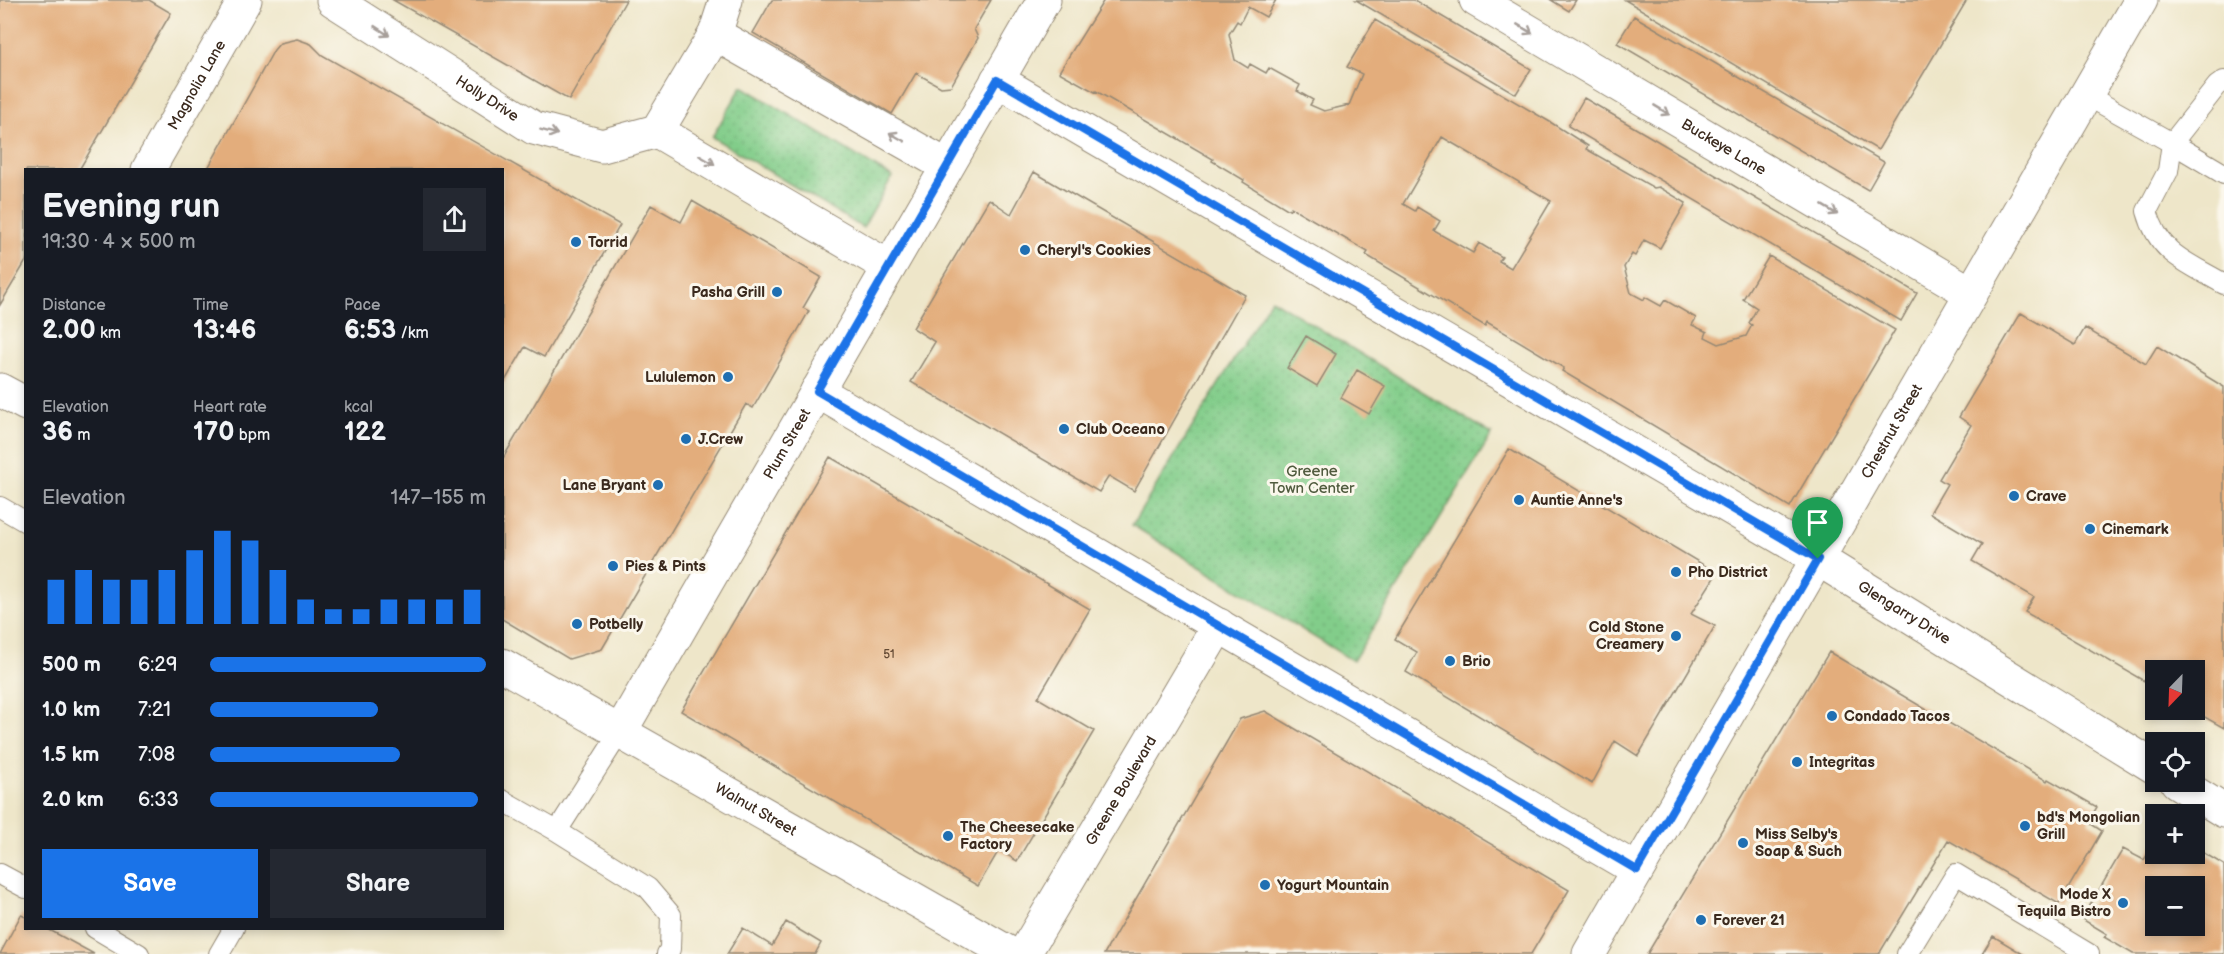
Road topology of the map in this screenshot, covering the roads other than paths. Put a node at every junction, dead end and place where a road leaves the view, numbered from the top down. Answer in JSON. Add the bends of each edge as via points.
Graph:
{"nodes":[{"id":1,"x":245,"y":0,"type":"edge"},
{"id":2,"x":333,"y":0,"type":"edge"},
{"id":3,"x":726,"y":0,"type":"edge"},
{"id":4,"x":1044,"y":0,"type":"edge"},
{"id":5,"x":1476,"y":0,"type":"edge"},
{"id":6,"x":2141,"y":0,"type":"edge"},
{"id":7,"x":715,"y":34,"type":"junction"},
{"id":8,"x":997,"y":80,"type":"junction"},
{"id":9,"x":2224,"y":81,"type":"edge"},
{"id":10,"x":2086,"y":95,"type":"junction"},
{"id":11,"x":657,"y":131,"type":"junction"},
{"id":12,"x":2172,"y":143,"type":"junction"},
{"id":13,"x":947,"y":166,"type":"junction"},
{"id":14,"x":149,"y":168,"type":"edge"},
{"id":15,"x":2224,"y":174,"type":"edge"},
{"id":16,"x":889,"y":267,"type":"junction"},
{"id":17,"x":2224,"y":284,"type":"edge"},
{"id":18,"x":1971,"y":293,"type":"junction"},
{"id":19,"x":817,"y":391,"type":"junction"},
{"id":20,"x":0,"y":507,"type":"edge"},
{"id":21,"x":24,"y":521,"type":"edge"},
{"id":22,"x":1818,"y":559,"type":"junction"},
{"id":23,"x":1219,"y":625,"type":"junction"},
{"id":24,"x":504,"y":666,"type":"edge"},
{"id":25,"x":620,"y":732,"type":"junction"},
{"id":26,"x":2145,"y":761,"type":"edge"},
{"id":27,"x":2193,"y":792,"type":"edge"},
{"id":28,"x":504,"y":801,"type":"edge"},
{"id":29,"x":2224,"y":811,"type":"edge"},
{"id":30,"x":557,"y":831,"type":"junction"},
{"id":31,"x":1637,"y":870,"type":"junction"},
{"id":32,"x":0,"y":874,"type":"edge"},
{"id":33,"x":24,"y":887,"type":"edge"},
{"id":34,"x":97,"y":930,"type":"edge"},
{"id":35,"x":233,"y":930,"type":"edge"},
{"id":36,"x":139,"y":954,"type":"edge"},
{"id":37,"x":219,"y":954,"type":"edge"},
{"id":38,"x":667,"y":954,"type":"edge"},
{"id":39,"x":1011,"y":954,"type":"edge"},
{"id":40,"x":1024,"y":954,"type":"edge"},
{"id":41,"x":1589,"y":954,"type":"edge"},
{"id":42,"x":1906,"y":954,"type":"edge"},
{"id":43,"x":2089,"y":954,"type":"edge"}],
"edges":[{"from":1,"to":14,"type":"street","name":"Magnolia Lane"},
{"from":2,"to":11,"type":"street","name":"Holly Drive","one_way":true,"via":[[534,128],[602,146]]},
{"from":3,"to":7,"type":"street"},
{"from":4,"to":8,"type":"street","name":"Plum Street"},
{"from":5,"to":18,"type":"street","name":"Buckeye Lane","one_way":true},
{"from":6,"to":10,"type":"street","name":"Chestnut Street"},
{"from":7,"to":11,"type":"street"},
{"from":13,"to":7,"type":"street","one_way":true},
{"from":8,"to":13,"type":"street","name":"Plum Street"},
{"from":8,"to":22,"type":"street","name":"Glengarry Drive"},
{"from":9,"to":12,"type":"lane"},
{"from":10,"to":12,"type":"lane"},
{"from":10,"to":18,"type":"street","name":"Chestnut Street"},
{"from":11,"to":16,"type":"street","one_way":true},
{"from":12,"to":15,"type":"lane"},
{"from":12,"to":17,"type":"lane","via":[[2168,171],[2147,211],[2152,229],[2167,250]]},
{"from":13,"to":16,"type":"street","name":"Plum Street"},
{"from":16,"to":19,"type":"street","name":"Plum Street"},
{"from":18,"to":22,"type":"street","name":"Chestnut Street"},
{"from":19,"to":23,"type":"street"},
{"from":19,"to":25,"type":"street","name":"Plum Street"},
{"from":20,"to":21,"type":"lane"},
{"from":22,"to":26,"type":"street","name":"Glengarry Drive"},
{"from":22,"to":31,"type":"street","name":"Chestnut Street"},
{"from":23,"to":31,"type":"street"},
{"from":23,"to":40,"type":"street","name":"Greene Boulevard"},
{"from":24,"to":25,"type":"street","name":"Walnut Street"},
{"from":25,"to":30,"type":"lane"},
{"from":25,"to":39,"type":"street","name":"Walnut Street"},
{"from":27,"to":29,"type":"street"},
{"from":28,"to":30,"type":"lane"},
{"from":30,"to":38,"type":"lane","via":[[648,888],[671,915]]},
{"from":31,"to":41,"type":"street","name":"Chestnut Street"},
{"from":32,"to":33,"type":"lane"},
{"from":34,"to":36,"type":"lane"},
{"from":35,"to":37,"type":"lane"},
{"from":42,"to":43,"type":"lane","via":[[1956,873]]}]}
